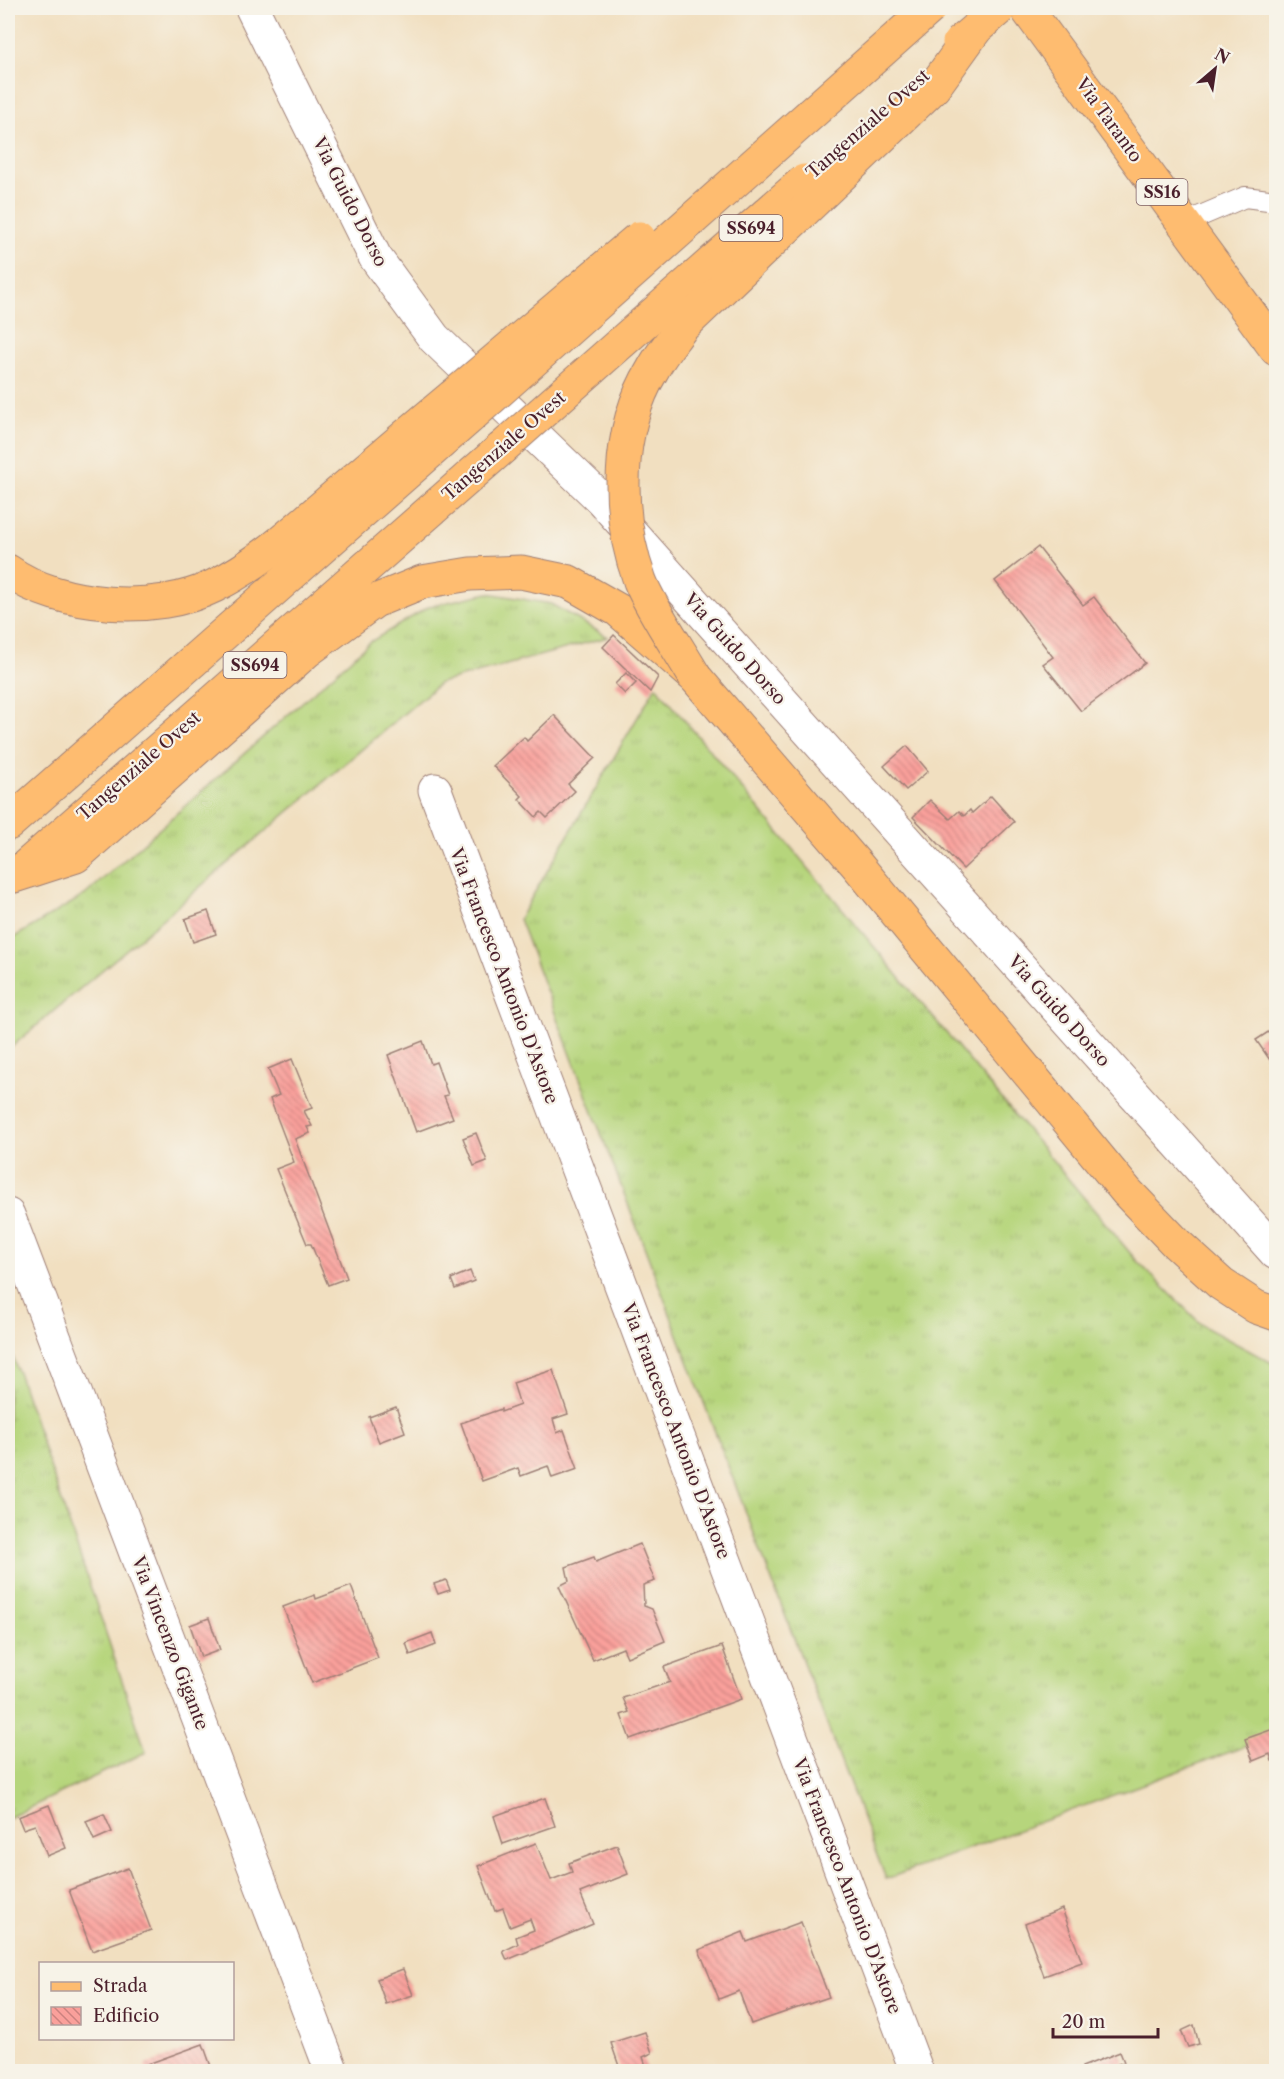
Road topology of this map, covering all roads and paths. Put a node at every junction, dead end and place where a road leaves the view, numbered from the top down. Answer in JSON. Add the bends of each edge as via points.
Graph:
{"nodes":[{"id":1,"x":252,"y":8,"type":"edge"},
{"id":2,"x":930,"y":8,"type":"edge"},
{"id":3,"x":1000,"y":8,"type":"edge"},
{"id":4,"x":1026,"y":8,"type":"edge"},
{"id":5,"x":975,"y":30,"type":"junction"},
{"id":6,"x":1276,"y":201,"type":"edge"},
{"id":7,"x":1184,"y":223,"type":"junction"},
{"id":8,"x":1276,"y":349,"type":"edge"},
{"id":9,"x":462,"y":406,"type":"junction"},
{"id":10,"x":8,"y":571,"type":"edge"},
{"id":11,"x":695,"y":677,"type":"junction"},
{"id":12,"x":435,"y":790,"type":"dead end"},
{"id":13,"x":8,"y":824,"type":"edge"},
{"id":14,"x":11,"y":879,"type":"edge"},
{"id":15,"x":8,"y":1215,"type":"edge"},
{"id":16,"x":1276,"y":1253,"type":"edge"},
{"id":17,"x":1276,"y":1314,"type":"edge"},
{"id":18,"x":332,"y":2072,"type":"edge"},
{"id":19,"x":917,"y":2072,"type":"edge"}],
"edges":[{"from":1,"to":16,"type":"street","name":"Via Guido Dorso","via":[[375,257],[434,338],[601,500]]},
{"from":2,"to":9,"type":"main road","number":"SS694","bridge":true,"via":[[684,225]]},
{"from":3,"to":5,"type":"main road","name":"Tangenziale Ovest","number":"SS694","bridge":true},
{"from":4,"to":7,"type":"main road","name":"Via Taranto","number":"SS16"},
{"from":5,"to":11,"type":"main road","bridge":true,"via":[[934,87],[682,327],[652,370],[631,422],[623,472],[623,519],[641,583]]},
{"from":5,"to":14,"type":"main road","name":"Tangenziale Ovest","number":"SS694","bridge":true},
{"from":6,"to":7,"type":"lane","via":[[1245,197]]},
{"from":7,"to":8,"type":"main road","name":"Via Taranto","number":"SS16"},
{"from":9,"to":10,"type":"main road","via":[[264,556],[213,587],[177,598],[96,603],[53,594]]},
{"from":9,"to":13,"type":"main road","number":"SS694"},
{"from":11,"to":14,"type":"main road","via":[[618,610],[569,582],[521,572],[470,574],[422,582],[375,601],[331,632],[76,856]]},
{"from":11,"to":17,"type":"main road","via":[[858,865],[1127,1192],[1221,1284],[1256,1307]]},
{"from":12,"to":19,"type":"street","name":"Via Francesco Antonio D'Astore"},
{"from":15,"to":18,"type":"street","name":"Via Vincenzo Gigante"}]}
